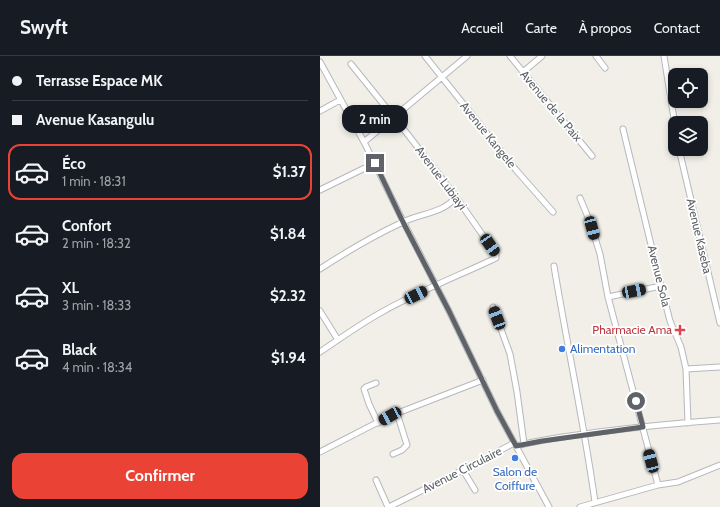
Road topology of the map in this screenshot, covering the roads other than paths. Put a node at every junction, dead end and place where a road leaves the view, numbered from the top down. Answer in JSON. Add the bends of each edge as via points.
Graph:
{"nodes":[{"id":1,"x":425,"y":56,"type":"edge"},
{"id":2,"x":467,"y":56,"type":"edge"},
{"id":3,"x":510,"y":56,"type":"edge"},
{"id":4,"x":542,"y":56,"type":"edge"},
{"id":5,"x":596,"y":56,"type":"edge"},
{"id":6,"x":664,"y":56,"type":"edge"},
{"id":7,"x":320,"y":62,"type":"edge"},
{"id":8,"x":351,"y":64,"type":"dead end"},
{"id":9,"x":605,"y":68,"type":"dead end"},
{"id":10,"x":523,"y":72,"type":"junction"},
{"id":11,"x":441,"y":76,"type":"junction"},
{"id":12,"x":340,"y":100,"type":"junction"},
{"id":13,"x":320,"y":111,"type":"edge"},
{"id":14,"x":673,"y":116,"type":"edge"},
{"id":15,"x":394,"y":117,"type":"junction"},
{"id":16,"x":623,"y":129,"type":"dead end"},
{"id":17,"x":364,"y":142,"type":"junction"},
{"id":18,"x":592,"y":156,"type":"dead end"},
{"id":19,"x":681,"y":156,"type":"edge"},
{"id":20,"x":375,"y":163,"type":"junction"},
{"id":21,"x":320,"y":190,"type":"edge"},
{"id":22,"x":456,"y":197,"type":"junction"},
{"id":23,"x":580,"y":198,"type":"dead end"},
{"id":24,"x":553,"y":212,"type":"dead end"},
{"id":25,"x":403,"y":222,"type":"junction"},
{"id":26,"x":554,"y":266,"type":"dead end"},
{"id":27,"x":320,"y":269,"type":"edge"},
{"id":28,"x":436,"y":285,"type":"junction"},
{"id":29,"x":661,"y":286,"type":"junction"},
{"id":30,"x":608,"y":297,"type":"junction"},
{"id":31,"x":717,"y":300,"type":"edge"},
{"id":32,"x":493,"y":307,"type":"dead end"},
{"id":33,"x":320,"y":311,"type":"edge"},
{"id":34,"x":720,"y":323,"type":"edge"},
{"id":35,"x":338,"y":340,"type":"junction"},
{"id":36,"x":320,"y":352,"type":"edge"},
{"id":37,"x":720,"y":367,"type":"edge"},
{"id":38,"x":686,"y":369,"type":"junction"},
{"id":39,"x":483,"y":380,"type":"junction"},
{"id":40,"x":376,"y":384,"type":"dead end"},
{"id":41,"x":397,"y":413,"type":"junction"},
{"id":42,"x":720,"y":420,"type":"edge"},
{"id":43,"x":688,"y":422,"type":"junction"},
{"id":44,"x":378,"y":423,"type":"junction"},
{"id":45,"x":643,"y":427,"type":"junction"},
{"id":46,"x":584,"y":434,"type":"junction"},
{"id":47,"x":524,"y":444,"type":"junction"},
{"id":48,"x":515,"y":445,"type":"junction"},
{"id":49,"x":320,"y":452,"type":"edge"},
{"id":50,"x":393,"y":454,"type":"dead end"},
{"id":51,"x":720,"y":465,"type":"edge"},
{"id":52,"x":463,"y":470,"type":"junction"},
{"id":53,"x":376,"y":480,"type":"dead end"},
{"id":54,"x":658,"y":485,"type":"junction"},
{"id":55,"x":476,"y":490,"type":"dead end"},
{"id":56,"x":595,"y":502,"type":"junction"},
{"id":57,"x":389,"y":507,"type":"edge"},
{"id":58,"x":549,"y":507,"type":"edge"},
{"id":59,"x":580,"y":507,"type":"edge"}],
"edges":[{"from":1,"to":11,"type":"street","name":"Avenue Kangele"},
{"from":2,"to":11,"type":"street"},
{"from":3,"to":10,"type":"street","name":"Avenue de la Paix"},
{"from":4,"to":10,"type":"street"},
{"from":5,"to":9,"type":"street"},
{"from":6,"to":14,"type":"street"},
{"from":7,"to":12,"type":"street"},
{"from":8,"to":15,"type":"street","name":"Avenue Lubiayi"},
{"from":10,"to":18,"type":"street","name":"Avenue de la Paix"},
{"from":11,"to":15,"type":"street"},
{"from":11,"to":24,"type":"street","name":"Avenue Kangele"},
{"from":12,"to":13,"type":"street"},
{"from":12,"to":17,"type":"street"},
{"from":15,"to":17,"type":"street"},
{"from":15,"to":22,"type":"street","name":"Avenue Lubiayi"},
{"from":16,"to":29,"type":"street","name":"Avenue Sola"},
{"from":17,"to":20,"type":"street"},
{"from":19,"to":31,"type":"street","name":"Avenue Kaseba"},
{"from":20,"to":21,"type":"street"},
{"from":20,"to":25,"type":"street"},
{"from":22,"to":25,"type":"street","via":[[447,206]]},
{"from":22,"to":28,"type":"street","name":"Avenue Lubiayi","via":[[497,257]]},
{"from":23,"to":30,"type":"street","via":[[600,254]]},
{"from":25,"to":27,"type":"street"},
{"from":25,"to":28,"type":"street"},
{"from":26,"to":46,"type":"street"},
{"from":28,"to":35,"type":"street","via":[[383,311]]},
{"from":28,"to":39,"type":"street"},
{"from":29,"to":30,"type":"street"},
{"from":29,"to":38,"type":"street","name":"Avenue Sola"},
{"from":30,"to":45,"type":"street"},
{"from":31,"to":34,"type":"street","name":"Avenue Kaseba"},
{"from":32,"to":47,"type":"street","via":[[510,354]]},
{"from":33,"to":35,"type":"street"},
{"from":35,"to":36,"type":"street"},
{"from":37,"to":38,"type":"street"},
{"from":38,"to":43,"type":"street","name":"Avenue Sola"},
{"from":39,"to":41,"type":"street"},
{"from":39,"to":48,"type":"street"},
{"from":40,"to":44,"type":"street","via":[[364,389]]},
{"from":41,"to":44,"type":"street"},
{"from":41,"to":50,"type":"street","via":[[407,445]]},
{"from":42,"to":43,"type":"street","name":"Avenue Circulaire"},
{"from":43,"to":45,"type":"street","name":"Avenue Circulaire"},
{"from":44,"to":49,"type":"street"},
{"from":45,"to":46,"type":"street","name":"Avenue Circulaire"},
{"from":45,"to":54,"type":"street"},
{"from":46,"to":47,"type":"street","name":"Avenue Circulaire"},
{"from":46,"to":56,"type":"street"},
{"from":47,"to":48,"type":"street","name":"Avenue Circulaire"},
{"from":48,"to":52,"type":"street","name":"Avenue Circulaire"},
{"from":48,"to":58,"type":"street"},
{"from":51,"to":54,"type":"street","via":[[678,482]]},
{"from":52,"to":55,"type":"street"},
{"from":52,"to":57,"type":"street","name":"Avenue Circulaire"},
{"from":53,"to":57,"type":"street"},
{"from":54,"to":56,"type":"street"},
{"from":56,"to":59,"type":"street"}]}
